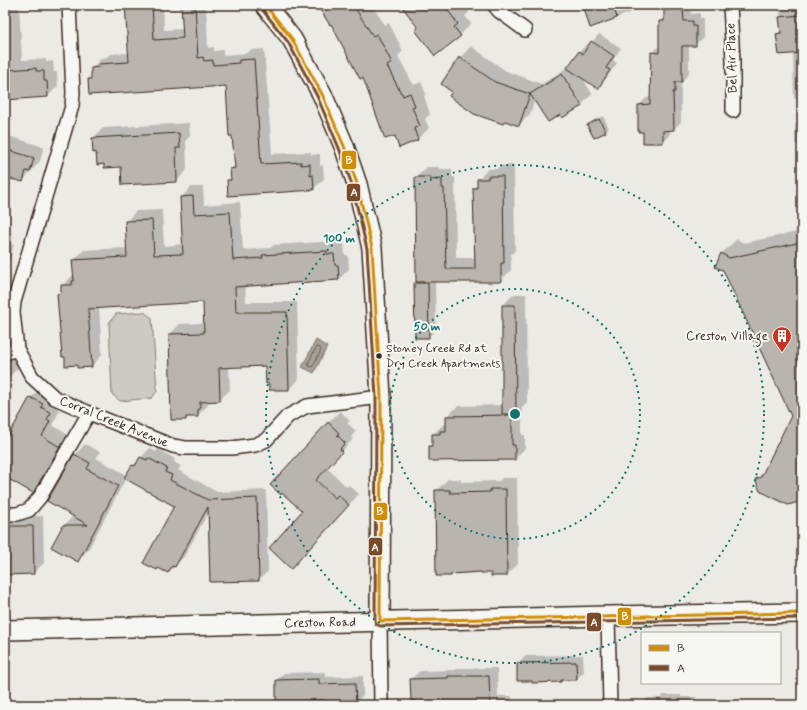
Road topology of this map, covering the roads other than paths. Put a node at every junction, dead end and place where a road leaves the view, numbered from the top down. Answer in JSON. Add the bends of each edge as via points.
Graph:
{"nodes":[{"id":1,"x":69,"y":5,"type":"edge"},
{"id":2,"x":266,"y":5,"type":"edge"},
{"id":3,"x":494,"y":5,"type":"edge"},
{"id":4,"x":730,"y":5,"type":"edge"},
{"id":5,"x":526,"y":30,"type":"dead end"},
{"id":6,"x":734,"y":111,"type":"dead end"},
{"id":7,"x":11,"y":351,"type":"edge"},
{"id":8,"x":381,"y":397,"type":"junction"},
{"id":9,"x":88,"y":414,"type":"junction"},
{"id":10,"x":5,"y":514,"type":"edge"},
{"id":11,"x":802,"y":613,"type":"edge"},
{"id":12,"x":608,"y":616,"type":"junction"},
{"id":13,"x":380,"y":621,"type":"junction"},
{"id":14,"x":5,"y":630,"type":"edge"},
{"id":15,"x":381,"y":705,"type":"edge"},
{"id":16,"x":610,"y":705,"type":"edge"}],
"edges":[{"from":1,"to":7,"type":"street","name":"Corral Creek Avenue","via":[[72,106],[14,302]]},
{"from":2,"to":8,"type":"main road","via":[[292,39],[322,94],[357,184],[372,248]]},
{"from":3,"to":5,"type":"street"},
{"from":4,"to":6,"type":"street","name":"Bel Air Place"},
{"from":7,"to":9,"type":"street","name":"Corral Creek Avenue","via":[[32,377],[54,398]]},
{"from":8,"to":9,"type":"street","name":"Corral Creek Avenue","via":[[307,406],[288,416],[266,440],[255,445],[232,448],[173,446]]},
{"from":8,"to":13,"type":"main road"},
{"from":9,"to":10,"type":"street","via":[[40,496],[28,510],[17,514]]},
{"from":11,"to":12,"type":"main road","name":"Creston Road"},
{"from":12,"to":13,"type":"main road","name":"Creston Road"},
{"from":12,"to":16,"type":"street"},
{"from":13,"to":14,"type":"main road","name":"Creston Road"},
{"from":13,"to":15,"type":"street"}]}
